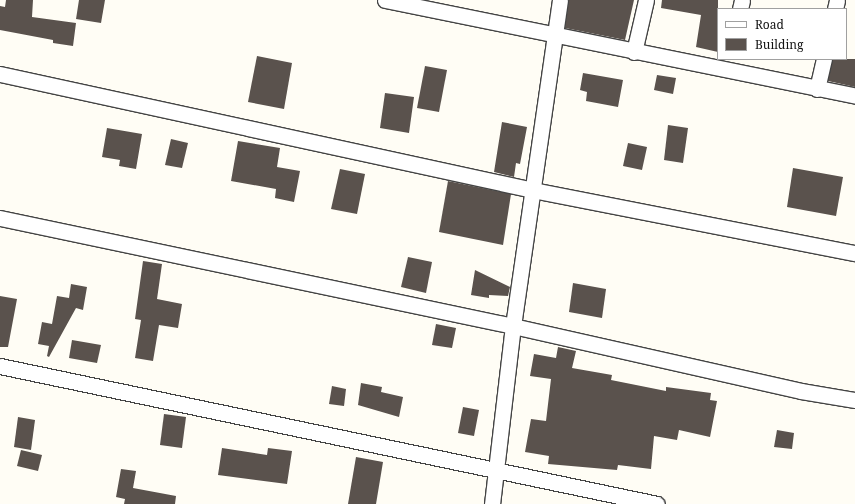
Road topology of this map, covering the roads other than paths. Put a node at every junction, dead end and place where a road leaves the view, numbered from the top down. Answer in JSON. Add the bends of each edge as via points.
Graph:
{"nodes":[{"id":1,"x":385,"y":0,"type":"edge"},
{"id":2,"x":560,"y":0,"type":"edge"},
{"id":3,"x":646,"y":0,"type":"edge"},
{"id":4,"x":451,"y":7,"type":"edge"},
{"id":5,"x":554,"y":35,"type":"junction"},
{"id":6,"x":634,"y":52,"type":"junction"},
{"id":7,"x":824,"y":60,"type":"edge"},
{"id":8,"x":727,"y":65,"type":"edge"},
{"id":9,"x":0,"y":74,"type":"edge"},
{"id":10,"x":818,"y":89,"type":"junction"},
{"id":11,"x":855,"y":96,"type":"edge"},
{"id":12,"x":533,"y":190,"type":"junction"},
{"id":13,"x":0,"y":218,"type":"edge"},
{"id":14,"x":855,"y":253,"type":"edge"},
{"id":15,"x":513,"y":326,"type":"junction"},
{"id":16,"x":0,"y":366,"type":"edge"},
{"id":17,"x":855,"y":400,"type":"edge"},
{"id":18,"x":497,"y":470,"type":"junction"},
{"id":19,"x":492,"y":504,"type":"edge"},
{"id":20,"x":657,"y":504,"type":"edge"}],
"edges":[{"from":1,"to":4,"type":"street"},
{"from":2,"to":5,"type":"street"},
{"from":3,"to":6,"type":"street"},
{"from":4,"to":5,"type":"street"},
{"from":5,"to":6,"type":"street"},
{"from":5,"to":12,"type":"street"},
{"from":6,"to":8,"type":"street"},
{"from":7,"to":10,"type":"street"},
{"from":8,"to":10,"type":"street"},
{"from":9,"to":12,"type":"street"},
{"from":10,"to":11,"type":"street"},
{"from":12,"to":14,"type":"street"},
{"from":12,"to":15,"type":"street"},
{"from":13,"to":15,"type":"street"},
{"from":15,"to":17,"type":"street","via":[[801,391]]},
{"from":15,"to":18,"type":"street"},
{"from":16,"to":18,"type":"street"},
{"from":18,"to":19,"type":"street"},
{"from":18,"to":20,"type":"street"}]}
